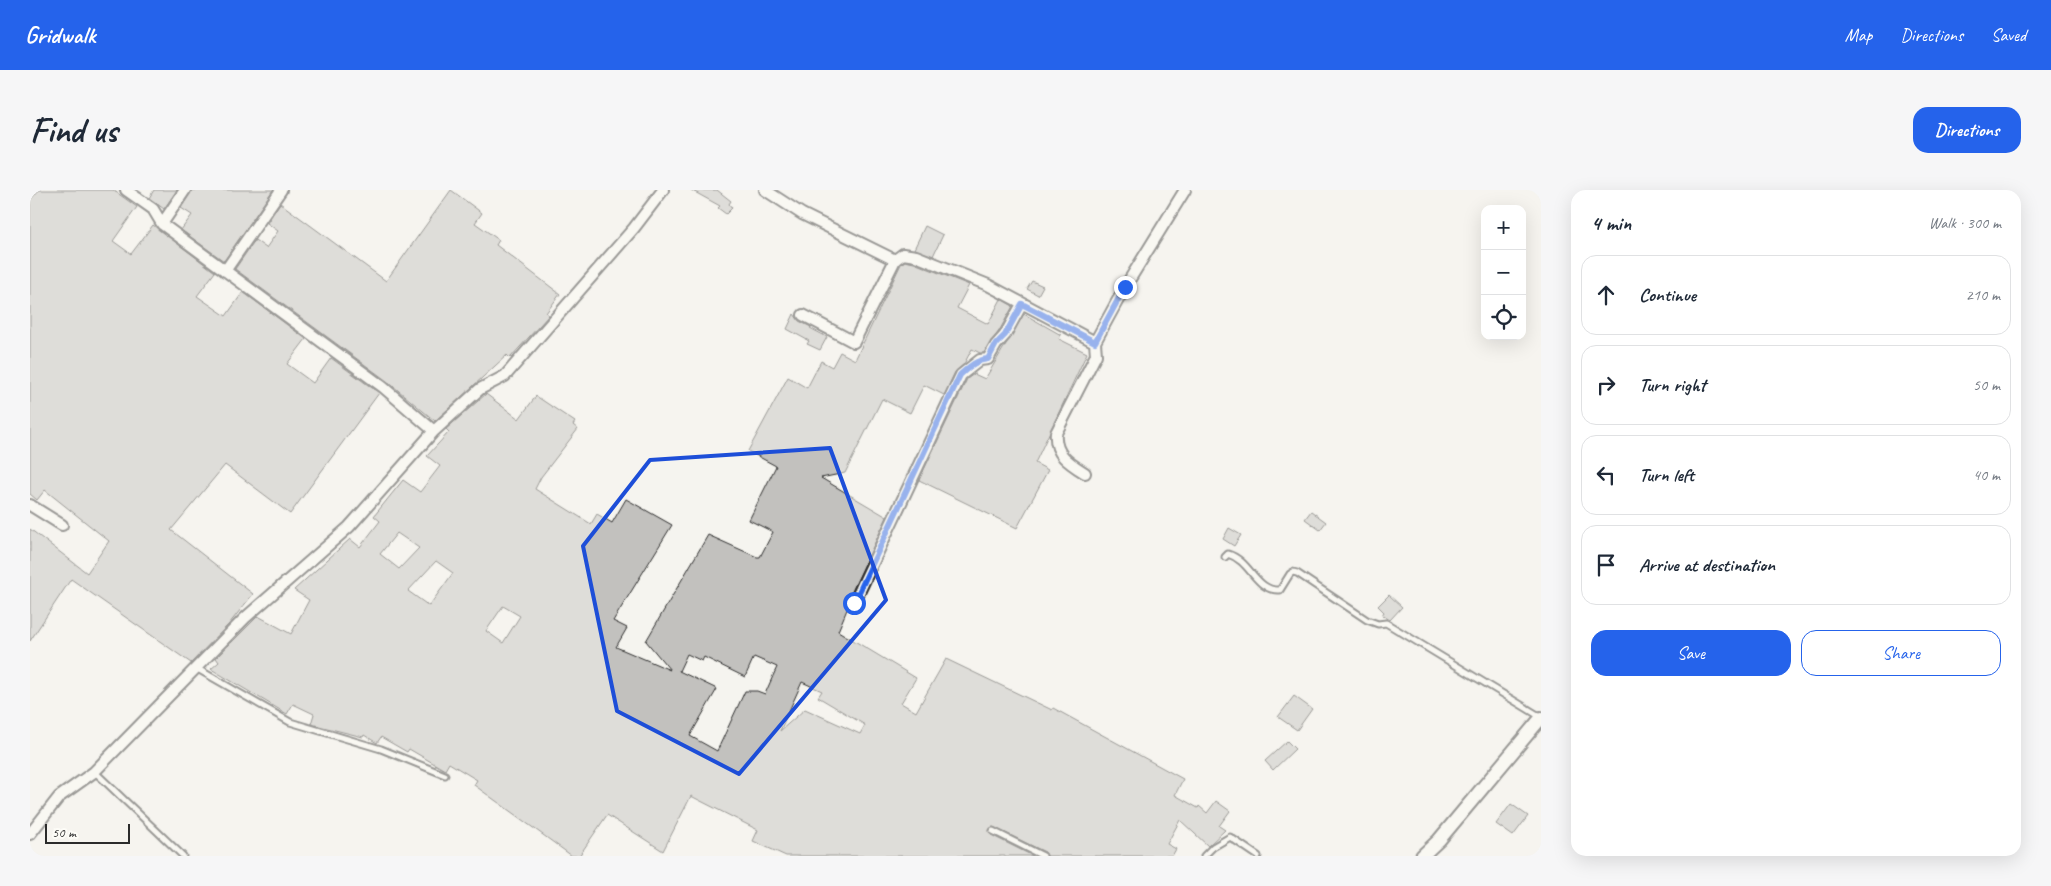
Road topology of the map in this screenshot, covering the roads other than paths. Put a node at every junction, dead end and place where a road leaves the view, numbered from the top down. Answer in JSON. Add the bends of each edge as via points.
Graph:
{"nodes":[{"id":1,"x":126,"y":190,"type":"edge"},
{"id":2,"x":185,"y":190,"type":"edge"},
{"id":3,"x":281,"y":190,"type":"edge"},
{"id":4,"x":663,"y":190,"type":"edge"},
{"id":5,"x":765,"y":190,"type":"edge"},
{"id":6,"x":1185,"y":190,"type":"edge"},
{"id":7,"x":162,"y":224,"type":"junction"},
{"id":8,"x":895,"y":260,"type":"junction"},
{"id":9,"x":225,"y":271,"type":"junction"},
{"id":10,"x":1022,"y":304,"type":"junction"},
{"id":11,"x":803,"y":315,"type":"dead end"},
{"id":12,"x":1095,"y":342,"type":"junction"},
{"id":13,"x":434,"y":431,"type":"junction"},
{"id":14,"x":1085,"y":473,"type":"dead end"},
{"id":15,"x":30,"y":505,"type":"edge"},
{"id":16,"x":62,"y":525,"type":"dead end"},
{"id":17,"x":1225,"y":557,"type":"dead end"},
{"id":18,"x":854,"y":603,"type":"dead end"},
{"id":19,"x":196,"y":668,"type":"junction"},
{"id":20,"x":1541,"y":718,"type":"edge"},
{"id":21,"x":94,"y":772,"type":"junction"},
{"id":22,"x":445,"y":775,"type":"dead end"},
{"id":23,"x":993,"y":831,"type":"dead end"},
{"id":24,"x":30,"y":834,"type":"edge"},
{"id":25,"x":183,"y":856,"type":"edge"},
{"id":26,"x":1043,"y":856,"type":"edge"},
{"id":27,"x":1204,"y":856,"type":"edge"},
{"id":28,"x":1258,"y":856,"type":"edge"},
{"id":29,"x":1422,"y":856,"type":"edge"}],
"edges":[{"from":1,"to":7,"type":"street","via":[[153,209]]},
{"from":2,"to":7,"type":"street"},
{"from":3,"to":9,"type":"street"},
{"from":4,"to":13,"type":"street","via":[[505,376],[480,389]]},
{"from":5,"to":8,"type":"street","via":[[802,214]]},
{"from":6,"to":12,"type":"street"},
{"from":7,"to":9,"type":"street"},
{"from":8,"to":10,"type":"street","via":[[903,254],[916,256],[988,285]]},
{"from":8,"to":11,"type":"street","via":[[854,342]]},
{"from":9,"to":13,"type":"street","via":[[383,387]]},
{"from":10,"to":12,"type":"street"},
{"from":10,"to":18,"type":"street","via":[[988,359],[960,375]]},
{"from":12,"to":14,"type":"street","via":[[1096,354],[1056,433],[1055,442],[1067,462]]},
{"from":13,"to":19,"type":"street","via":[[348,527],[245,618]]},
{"from":15,"to":16,"type":"street"},
{"from":17,"to":20,"type":"lane","via":[[1228,554],[1236,556],[1258,582],[1276,590],[1280,590],[1290,574],[1297,573],[1367,620],[1378,624],[1386,622]]},
{"from":19,"to":21,"type":"street"},
{"from":19,"to":22,"type":"lane","via":[[290,722],[381,749]]},
{"from":20,"to":29,"type":"street"},
{"from":21,"to":24,"type":"street","via":[[59,797]]},
{"from":21,"to":25,"type":"lane"},
{"from":23,"to":26,"type":"lane"},
{"from":27,"to":28,"type":"lane","via":[[1213,846],[1230,837]]}]}
